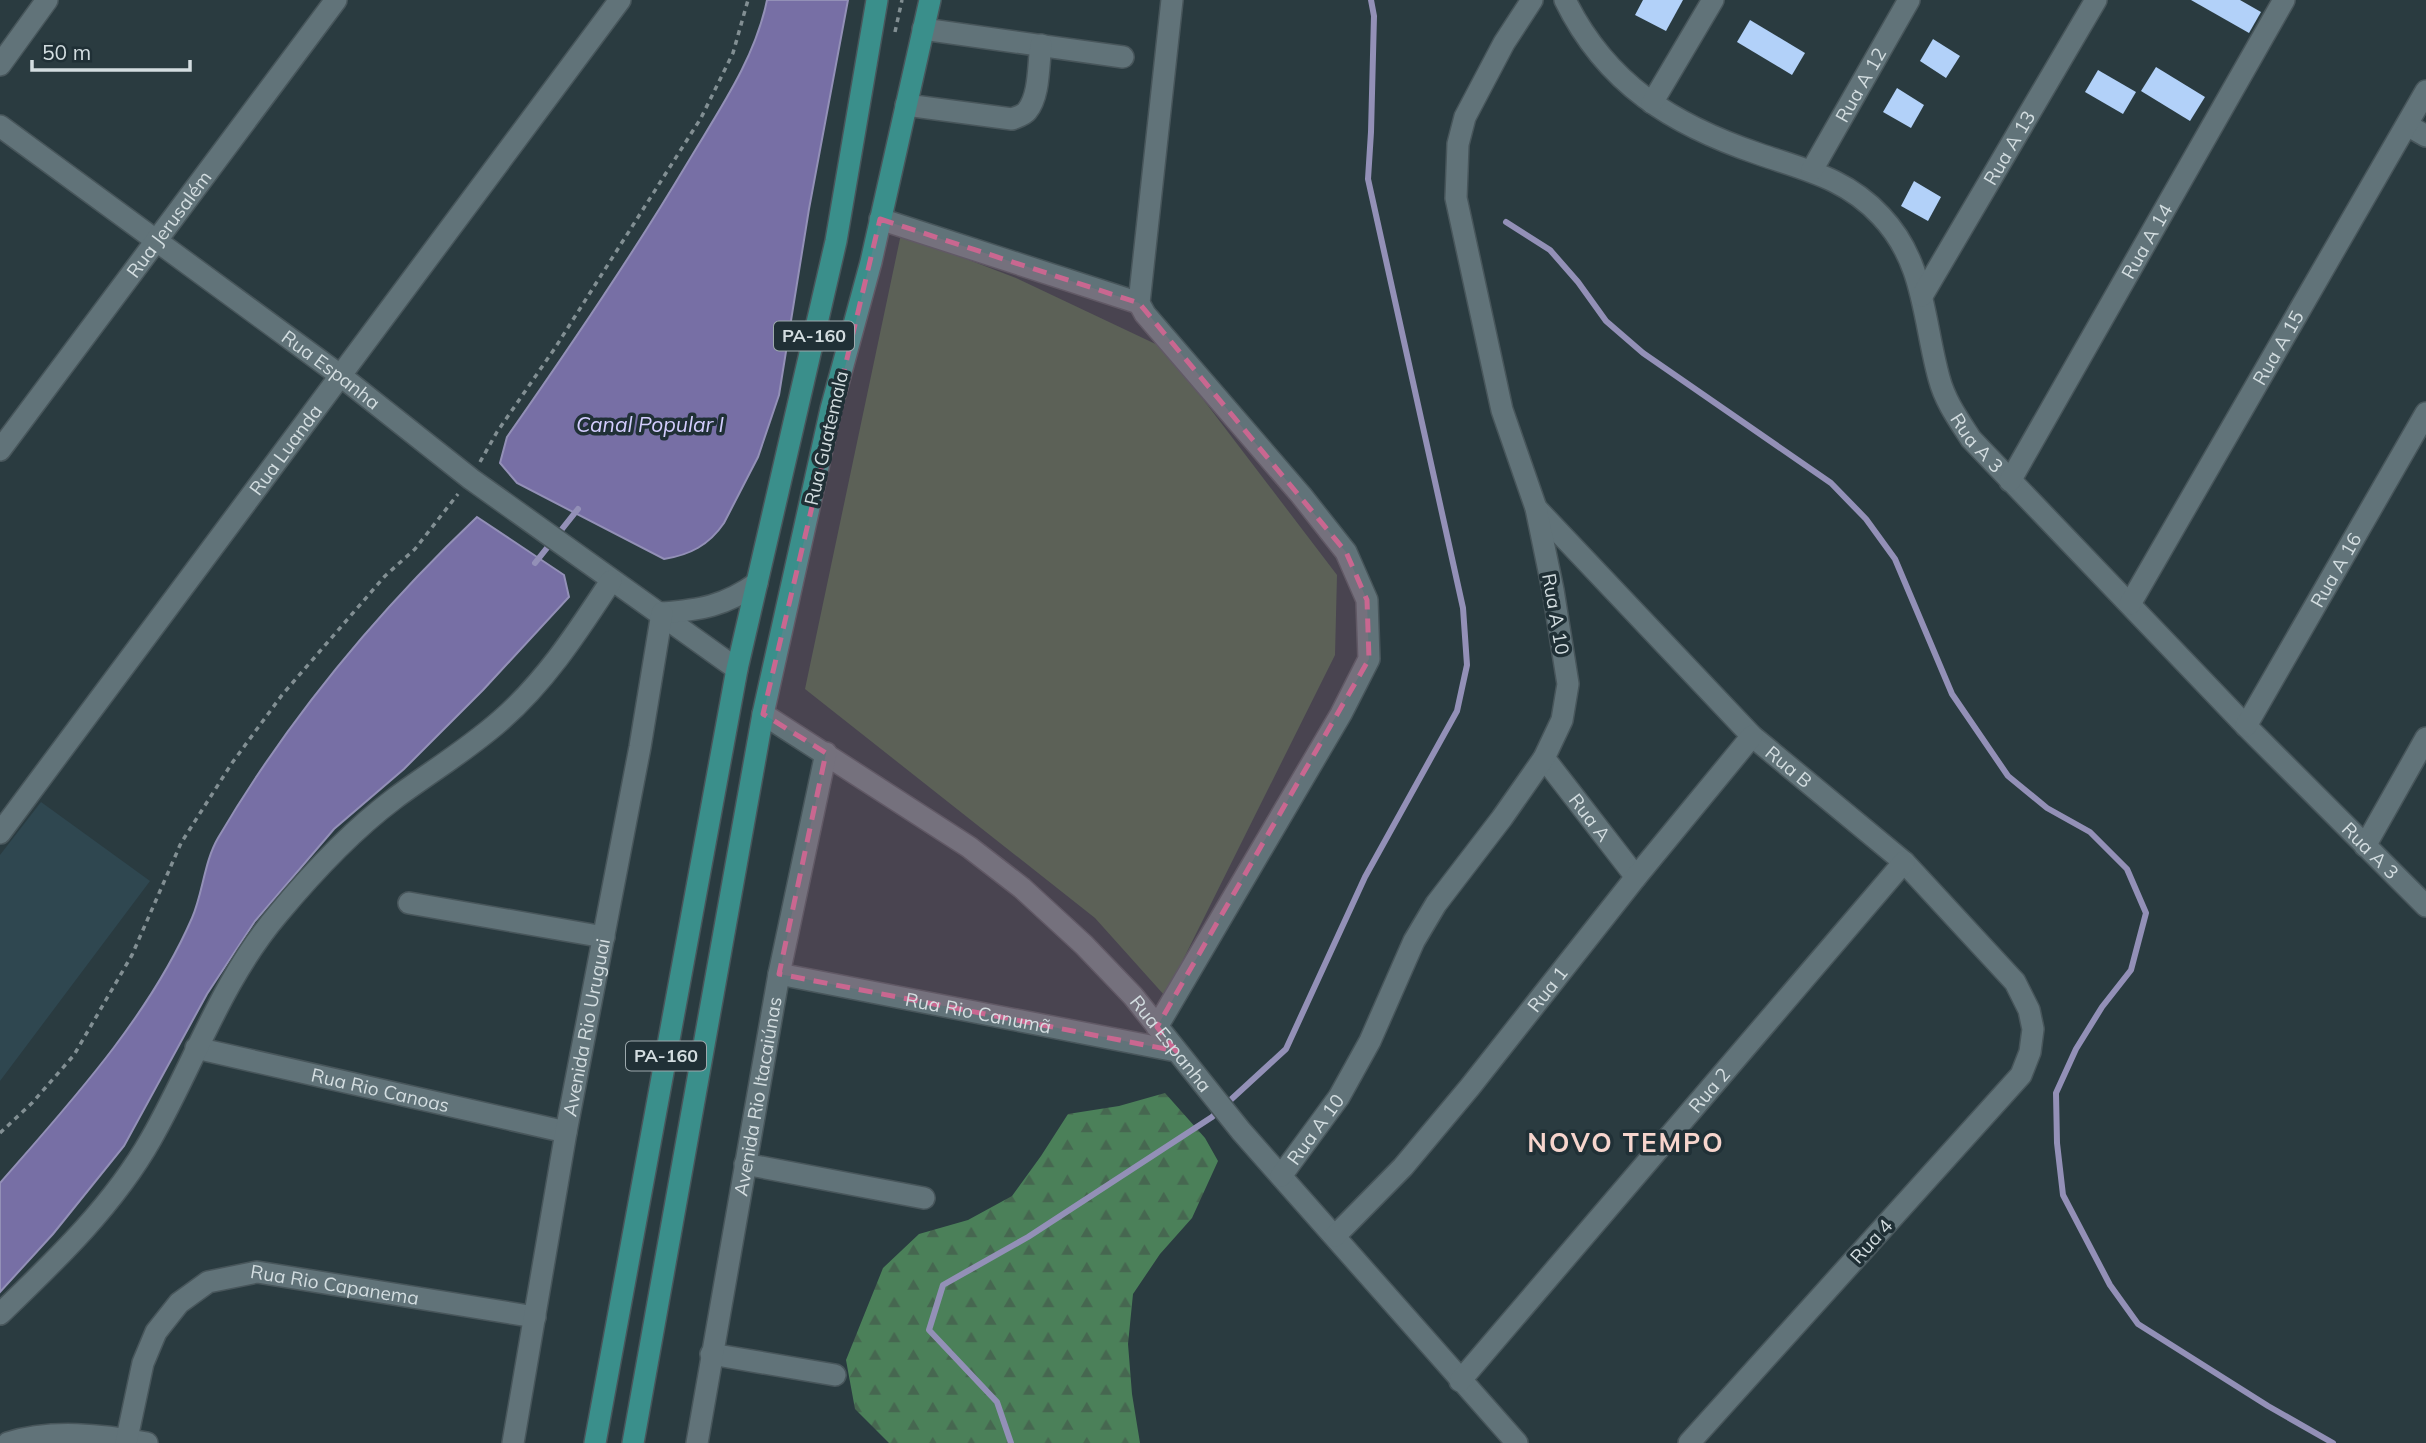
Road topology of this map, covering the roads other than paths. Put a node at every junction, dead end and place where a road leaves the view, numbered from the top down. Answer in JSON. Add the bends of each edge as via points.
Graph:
{"nodes":[{"id":1,"x":47,"y":0,"type":"edge"},
{"id":2,"x":336,"y":0,"type":"edge"},
{"id":3,"x":620,"y":0,"type":"edge"},
{"id":4,"x":877,"y":0,"type":"edge"},
{"id":5,"x":930,"y":0,"type":"edge"},
{"id":6,"x":1172,"y":0,"type":"edge"},
{"id":7,"x":1532,"y":0,"type":"edge"},
{"id":8,"x":1565,"y":0,"type":"edge"},
{"id":9,"x":1713,"y":0,"type":"edge"},
{"id":10,"x":1909,"y":0,"type":"edge"},
{"id":11,"x":2096,"y":0,"type":"edge"},
{"id":12,"x":2284,"y":0,"type":"edge"},
{"id":13,"x":923,"y":29,"type":"junction"},
{"id":14,"x":1041,"y":46,"type":"junction"},
{"id":15,"x":1123,"y":57,"type":"dead end"},
{"id":16,"x":0,"y":65,"type":"edge"},
{"id":17,"x":2426,"y":91,"type":"edge"},
{"id":18,"x":1652,"y":103,"type":"junction"},
{"id":19,"x":906,"y":104,"type":"junction"},
{"id":20,"x":2407,"y":125,"type":"junction"},
{"id":21,"x":0,"y":126,"type":"edge"},
{"id":22,"x":2426,"y":136,"type":"edge"},
{"id":23,"x":1812,"y":170,"type":"junction"},
{"id":24,"x":880,"y":219,"type":"junction"},
{"id":25,"x":156,"y":241,"type":"junction"},
{"id":26,"x":1922,"y":296,"type":"junction"},
{"id":27,"x":1139,"y":303,"type":"junction"},
{"id":28,"x":341,"y":376,"type":"junction"},
{"id":29,"x":799,"y":400,"type":"junction"},
{"id":30,"x":831,"y":409,"type":"junction"},
{"id":31,"x":2426,"y":413,"type":"edge"},
{"id":32,"x":0,"y":450,"type":"edge"},
{"id":33,"x":2010,"y":481,"type":"junction"},
{"id":34,"x":1536,"y":508,"type":"junction"},
{"id":35,"x":611,"y":581,"type":"junction"},
{"id":36,"x":757,"y":583,"type":"junction"},
{"id":37,"x":2130,"y":604,"type":"junction"},
{"id":38,"x":662,"y":613,"type":"junction"},
{"id":39,"x":737,"y":669,"type":"junction"},
{"id":40,"x":763,"y":714,"type":"junction"},
{"id":41,"x":2246,"y":726,"type":"junction"},
{"id":42,"x":1752,"y":736,"type":"junction"},
{"id":43,"x":2426,"y":738,"type":"edge"},
{"id":44,"x":826,"y":753,"type":"junction"},
{"id":45,"x":1544,"y":758,"type":"junction"},
{"id":46,"x":0,"y":833,"type":"edge"},
{"id":47,"x":2365,"y":846,"type":"junction"},
{"id":48,"x":1904,"y":862,"type":"junction"},
{"id":49,"x":1636,"y":877,"type":"junction"},
{"id":50,"x":410,"y":903,"type":"dead end"},
{"id":51,"x":2426,"y":906,"type":"edge"},
{"id":52,"x":604,"y":937,"type":"junction"},
{"id":53,"x":779,"y":974,"type":"junction"},
{"id":54,"x":1157,"y":1027,"type":"junction"},
{"id":55,"x":2033,"y":1029,"type":"joint"},
{"id":56,"x":196,"y":1048,"type":"junction"},
{"id":57,"x":1176,"y":1051,"type":"junction"},
{"id":58,"x":566,"y":1132,"type":"junction"},
{"id":59,"x":745,"y":1164,"type":"junction"},
{"id":60,"x":1281,"y":1176,"type":"junction"},
{"id":61,"x":924,"y":1198,"type":"dead end"},
{"id":62,"x":1335,"y":1236,"type":"junction"},
{"id":63,"x":0,"y":1314,"type":"edge"},
{"id":64,"x":535,"y":1317,"type":"junction"},
{"id":65,"x":711,"y":1354,"type":"junction"},
{"id":66,"x":835,"y":1375,"type":"dead end"},
{"id":67,"x":1460,"y":1381,"type":"junction"},
{"id":68,"x":133,"y":1442,"type":"edge"},
{"id":69,"x":8,"y":1443,"type":"edge"},
{"id":70,"x":513,"y":1443,"type":"edge"},
{"id":71,"x":595,"y":1443,"type":"edge"},
{"id":72,"x":634,"y":1443,"type":"edge"},
{"id":73,"x":697,"y":1443,"type":"edge"},
{"id":74,"x":1517,"y":1443,"type":"edge"},
{"id":75,"x":1689,"y":1443,"type":"edge"}],
"edges":[{"from":1,"to":16,"type":"street"},
{"from":2,"to":25,"type":"street","name":"Rua Jerusalém"},
{"from":3,"to":28,"type":"street","name":"Rua Luanda"},
{"from":4,"to":29,"type":"main road","name":"Rua Guatemala","number":"PA-160","via":[[835,241]]},
{"from":5,"to":13,"type":"main road","name":"Rua Guatemala","number":"PA-160"},
{"from":6,"to":27,"type":"street"},
{"from":7,"to":34,"type":"street","name":"Rua A 10","via":[[1465,117],[1458,144],[1456,198],[1502,410]]},
{"from":8,"to":18,"type":"street","name":"Rua A 3","via":[[1606,65]]},
{"from":9,"to":18,"type":"street"},
{"from":10,"to":23,"type":"street","name":"Rua A 12"},
{"from":11,"to":26,"type":"street","name":"Rua A 13"},
{"from":12,"to":33,"type":"street","name":"Rua A 14"},
{"from":13,"to":14,"type":"street"},
{"from":13,"to":19,"type":"main road","name":"Rua Guatemala","number":"PA-160"},
{"from":14,"to":15,"type":"street"},
{"from":14,"to":19,"type":"street","via":[[1035,90],[1026,113],[1012,119]]},
{"from":17,"to":20,"type":"street","name":"Rua A 15"},
{"from":18,"to":23,"type":"street","name":"Rua A 3","via":[[1721,141]]},
{"from":19,"to":24,"type":"main road","name":"Rua Guatemala","number":"PA-160"},
{"from":20,"to":22,"type":"street"},
{"from":20,"to":37,"type":"street","name":"Rua A 15"},
{"from":21,"to":25,"type":"street","name":"Rua Espanha"},
{"from":23,"to":26,"type":"street","name":"Rua A 3","via":[[1861,197],[1881,215],[1905,247]]},
{"from":24,"to":27,"type":"street"},
{"from":24,"to":30,"type":"main road","name":"Rua Guatemala","number":"PA-160"},
{"from":25,"to":28,"type":"street","name":"Rua Espanha"},
{"from":25,"to":32,"type":"street","name":"Rua Jerusalém"},
{"from":26,"to":33,"type":"street","name":"Rua A 3","via":[[1949,407]]},
{"from":27,"to":54,"type":"street","via":[[1346,552],[1367,600],[1369,659]]},
{"from":28,"to":35,"type":"street","name":"Rua Espanha"},
{"from":28,"to":46,"type":"street","name":"Rua Luanda"},
{"from":29,"to":30,"type":"main road"},
{"from":29,"to":36,"type":"main road","name":"Rua Guatemala","number":"PA-160"},
{"from":30,"to":40,"type":"main road","name":"Rua Guatemala","number":"PA-160"},
{"from":31,"to":41,"type":"street","name":"Rua A 16"},
{"from":33,"to":37,"type":"street","name":"Rua A 3"},
{"from":34,"to":42,"type":"street","name":"Rua B"},
{"from":34,"to":45,"type":"street","name":"Rua A 10","via":[[1568,684],[1562,720]]},
{"from":35,"to":38,"type":"street","name":"Rua Espanha"},
{"from":35,"to":56,"type":"street","via":[[568,647],[500,721],[345,839],[311,875],[275,917],[229,984]]},
{"from":36,"to":38,"type":"street","via":[[722,604]]},
{"from":36,"to":39,"type":"main road","name":"Rua Guatemala","number":"PA-160"},
{"from":37,"to":41,"type":"street","name":"Rua A 3"},
{"from":38,"to":39,"type":"street","name":"Rua Espanha"},
{"from":38,"to":52,"type":"street","name":"Avenida Rio Uruguai"},
{"from":39,"to":71,"type":"main road","number":"PA-160"},
{"from":40,"to":44,"type":"street","name":"Rua Espanha"},
{"from":40,"to":72,"type":"main road","number":"PA-160"},
{"from":41,"to":47,"type":"street","name":"Rua A 3"},
{"from":42,"to":48,"type":"street","name":"Rua B"},
{"from":42,"to":49,"type":"street","name":"Rua 1"},
{"from":43,"to":47,"type":"street"},
{"from":44,"to":53,"type":"street","name":"Avenida Rio Itacaiúnas"},
{"from":44,"to":54,"type":"street","name":"Rua Espanha","via":[[969,847],[1022,888],[1084,945]]},
{"from":45,"to":49,"type":"street","name":"Rua A"},
{"from":45,"to":60,"type":"street","name":"Rua A 10","via":[[1436,904],[1413,941],[1370,1041],[1339,1097]]},
{"from":47,"to":51,"type":"street","name":"Rua A 3"},
{"from":48,"to":55,"type":"street","name":"Rua B","via":[[2015,982]]},
{"from":48,"to":67,"type":"street","name":"Rua 2"},
{"from":49,"to":62,"type":"street","name":"Rua 1","via":[[1403,1167]]},
{"from":50,"to":52,"type":"street"},
{"from":52,"to":58,"type":"street","name":"Avenida Rio Uruguai"},
{"from":53,"to":57,"type":"street","name":"Rua Rio Canumã"},
{"from":53,"to":59,"type":"street","name":"Avenida Rio Itacaiúnas"},
{"from":54,"to":57,"type":"street","name":"Rua Espanha"},
{"from":55,"to":75,"type":"street","name":"Rua 4","via":[[2021,1075]]},
{"from":56,"to":58,"type":"street","name":"Rua Rio Canoas"},
{"from":56,"to":63,"type":"street","via":[[150,1140],[117,1190]]},
{"from":57,"to":60,"type":"street","name":"Rua Espanha"},
{"from":58,"to":64,"type":"street","name":"Avenida Rio Uruguai"},
{"from":59,"to":61,"type":"street"},
{"from":59,"to":65,"type":"street","name":"Avenida Rio Itacaiúnas"},
{"from":60,"to":62,"type":"street","name":"Rua Espanha"},
{"from":62,"to":67,"type":"street","name":"Rua Espanha"},
{"from":64,"to":68,"type":"street","name":"Rua Rio Capanema","via":[[257,1272],[208,1282],[179,1303],[156,1332],[143,1363]]},
{"from":64,"to":70,"type":"street","name":"Avenida Rio Uruguai"},
{"from":65,"to":66,"type":"street"},
{"from":65,"to":73,"type":"street","name":"Avenida Rio Itacaiúnas"},
{"from":67,"to":74,"type":"street","name":"Rua Espanha"},
{"from":68,"to":69,"type":"street","via":[[83,1436],[27,1437]]}]}
